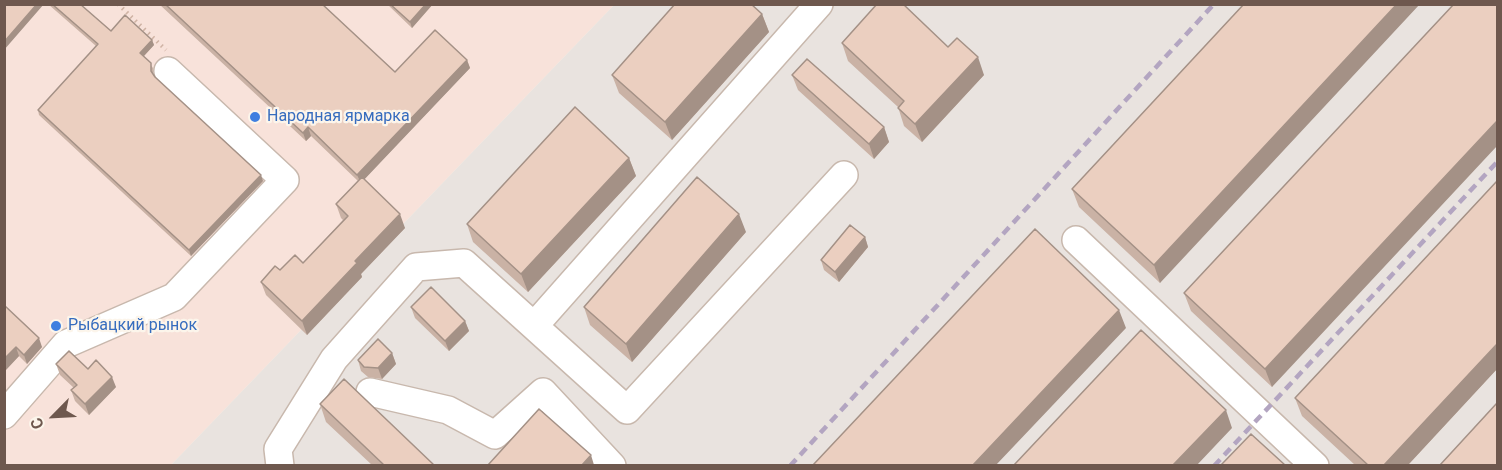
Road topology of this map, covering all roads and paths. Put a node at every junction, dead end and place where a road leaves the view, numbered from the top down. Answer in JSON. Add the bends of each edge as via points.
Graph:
{"nodes":[{"id":1,"x":819,"y":4,"type":"edge"},
{"id":2,"x":168,"y":71,"type":"dead end"},
{"id":3,"x":844,"y":175,"type":"dead end"},
{"id":4,"x":1076,"y":240,"type":"dead end"},
{"id":5,"x":534,"y":326,"type":"junction"},
{"id":6,"x":370,"y":392,"type":"dead end"},
{"id":7,"x":4,"y":415,"type":"edge"},
{"id":8,"x":280,"y":465,"type":"edge"},
{"id":9,"x":612,"y":465,"type":"edge"},
{"id":10,"x":1315,"y":465,"type":"edge"}],
"edges":[{"from":1,"to":5,"type":"lane"},
{"from":2,"to":7,"type":"lane","via":[[285,180],[174,297],[66,344]]},
{"from":3,"to":5,"type":"lane","via":[[627,410]]},
{"from":4,"to":10,"type":"lane"},
{"from":5,"to":8,"type":"lane","via":[[464,263],[416,267],[333,359],[278,449]]},
{"from":6,"to":9,"type":"lane","via":[[448,410],[495,435],[543,392]]}]}
